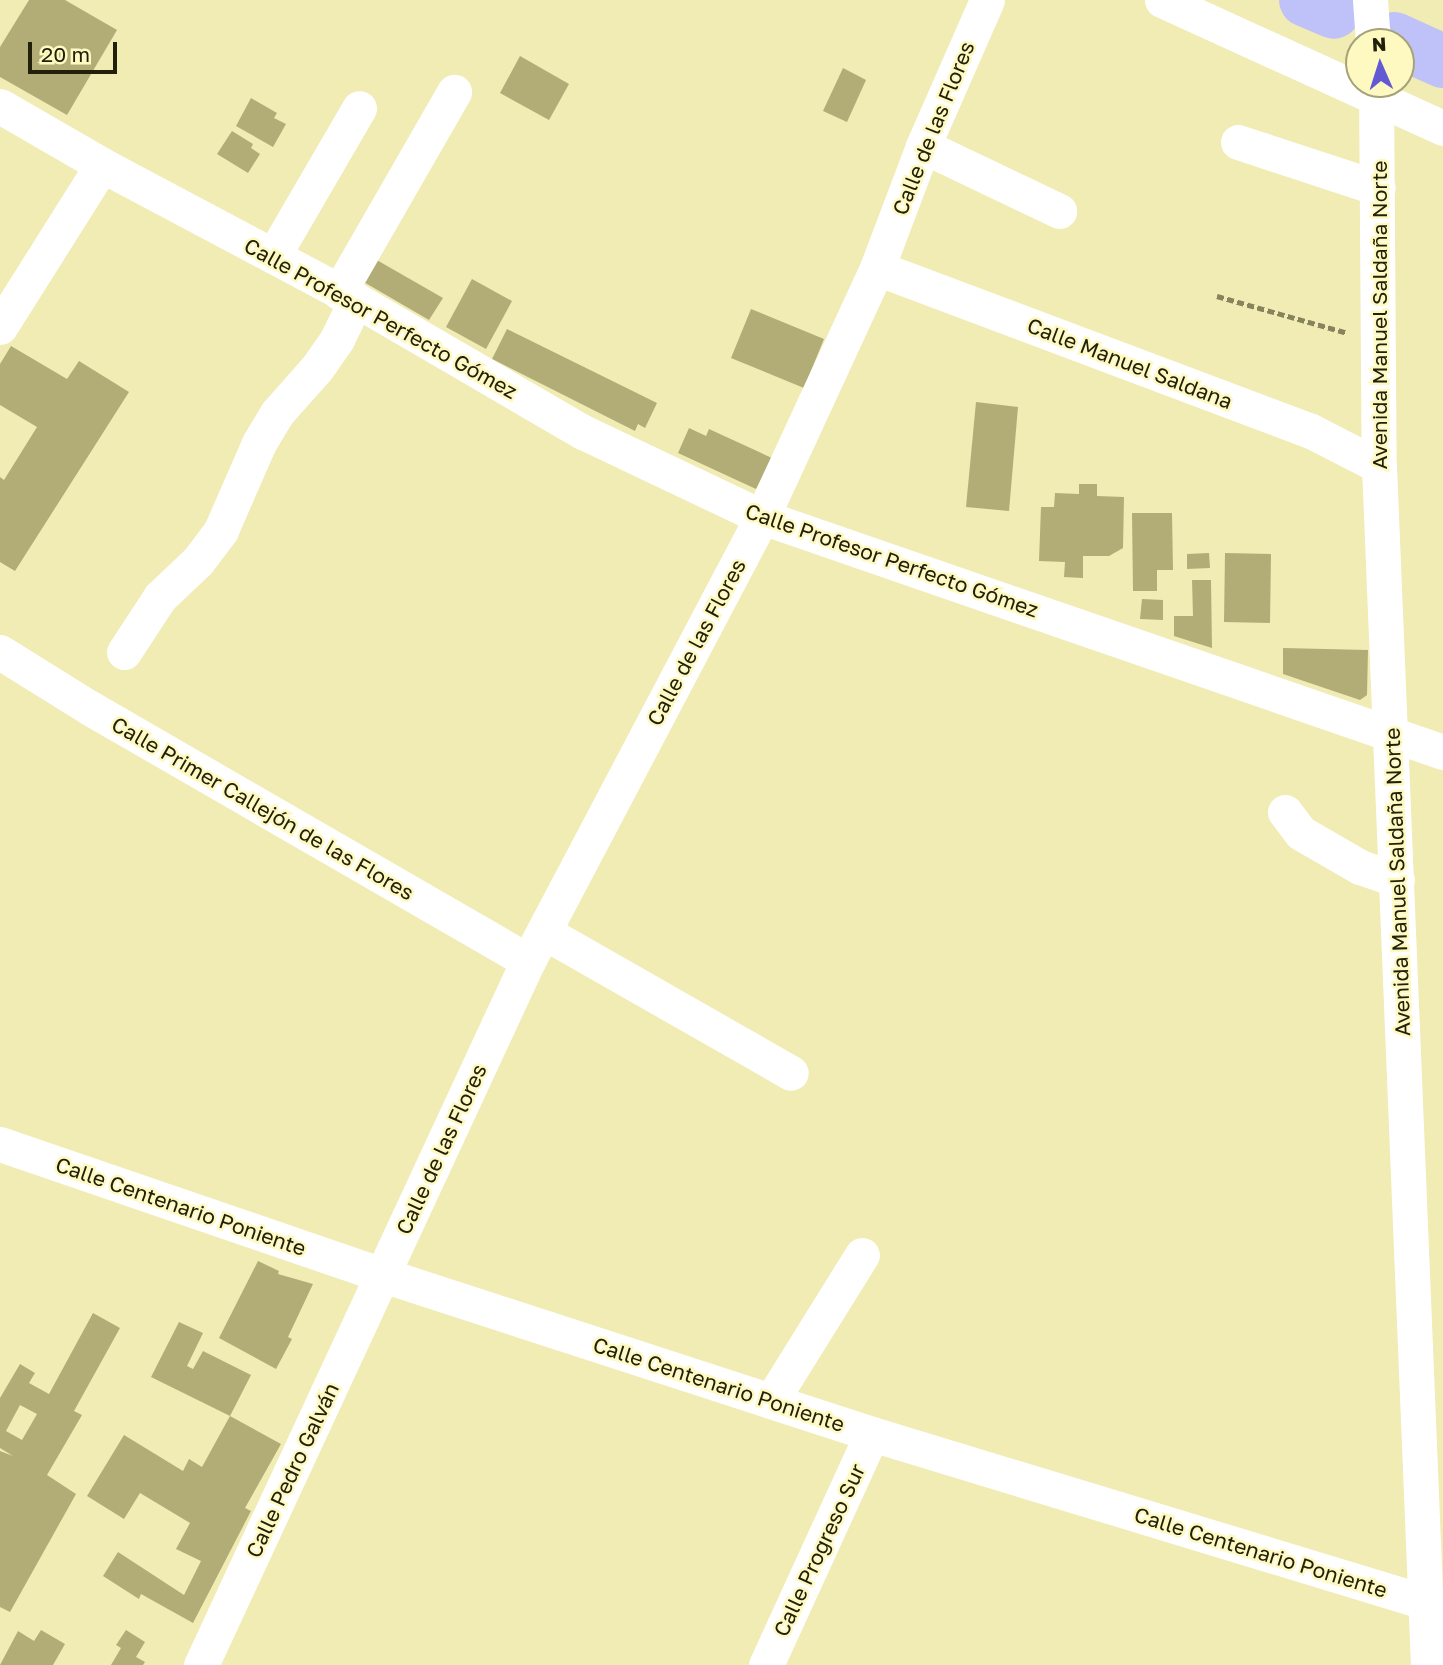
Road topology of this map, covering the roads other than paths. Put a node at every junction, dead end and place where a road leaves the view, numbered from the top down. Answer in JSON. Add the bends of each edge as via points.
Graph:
{"nodes":[{"id":1,"x":987,"y":0,"type":"edge"},
{"id":2,"x":1162,"y":0,"type":"edge"},
{"id":3,"x":1370,"y":0,"type":"edge"},
{"id":4,"x":1372,"y":28,"type":"edge"},
{"id":5,"x":1345,"y":77,"type":"edge"},
{"id":6,"x":454,"y":92,"type":"dead end"},
{"id":7,"x":1377,"y":98,"type":"edge"},
{"id":8,"x":1389,"y":98,"type":"edge"},
{"id":9,"x":0,"y":106,"type":"edge"},
{"id":10,"x":359,"y":108,"type":"dead end"},
{"id":11,"x":1443,"y":128,"type":"edge"},
{"id":12,"x":1238,"y":142,"type":"dead end"},
{"id":13,"x":923,"y":146,"type":"junction"},
{"id":14,"x":102,"y":165,"type":"junction"},
{"id":15,"x":1378,"y":188,"type":"junction"},
{"id":16,"x":1059,"y":211,"type":"dead end"},
{"id":17,"x":273,"y":256,"type":"junction"},
{"id":18,"x":877,"y":268,"type":"junction"},
{"id":19,"x":348,"y":296,"type":"junction"},
{"id":20,"x":0,"y":327,"type":"edge"},
{"id":21,"x":1379,"y":466,"type":"junction"},
{"id":22,"x":762,"y":517,"type":"junction"},
{"id":23,"x":0,"y":652,"type":"edge"},
{"id":24,"x":124,"y":652,"type":"dead end"},
{"id":25,"x":1391,"y":733,"type":"junction"},
{"id":26,"x":1443,"y":752,"type":"edge"},
{"id":27,"x":1285,"y":812,"type":"dead end"},
{"id":28,"x":1397,"y":880,"type":"junction"},
{"id":29,"x":536,"y":946,"type":"junction"},
{"id":30,"x":791,"y":1073,"type":"dead end"},
{"id":31,"x":0,"y":1144,"type":"edge"},
{"id":32,"x":862,"y":1255,"type":"dead end"},
{"id":33,"x":383,"y":1275,"type":"junction"},
{"id":34,"x":772,"y":1401,"type":"junction"},
{"id":35,"x":872,"y":1434,"type":"junction"},
{"id":36,"x":1434,"y":1606,"type":"edge"},
{"id":37,"x":201,"y":1665,"type":"edge"},
{"id":38,"x":766,"y":1665,"type":"edge"},
{"id":39,"x":1428,"y":1665,"type":"edge"}],
"edges":[{"from":1,"to":13,"type":"street","name":"Calle de las Flores"},
{"from":2,"to":5,"type":"street"},
{"from":3,"to":4,"type":"street"},
{"from":6,"to":19,"type":"street"},
{"from":7,"to":15,"type":"street","name":"Avenida Manuel Saldaña Norte"},
{"from":8,"to":11,"type":"street"},
{"from":9,"to":14,"type":"street","name":"Calle Profesor Perfecto Gómez"},
{"from":10,"to":17,"type":"street"},
{"from":12,"to":15,"type":"street"},
{"from":13,"to":16,"type":"street"},
{"from":13,"to":18,"type":"street","name":"Calle de las Flores"},
{"from":14,"to":17,"type":"street","name":"Calle Profesor Perfecto Gómez"},
{"from":14,"to":20,"type":"street"},
{"from":15,"to":21,"type":"street","name":"Avenida Manuel Saldaña Norte"},
{"from":17,"to":19,"type":"street","name":"Calle Profesor Perfecto Gómez"},
{"from":18,"to":21,"type":"street","name":"Calle Manuel Saldana","via":[[1311,430]]},
{"from":18,"to":22,"type":"street","name":"Calle de las Flores"},
{"from":19,"to":22,"type":"street","name":"Calle Profesor Perfecto Gómez","via":[[583,432]]},
{"from":19,"to":24,"type":"street","via":[[337,339],[277,413],[221,530],[198,561],[160,597]]},
{"from":21,"to":25,"type":"street","name":"Avenida Manuel Saldaña Norte"},
{"from":22,"to":25,"type":"street","name":"Calle Profesor Perfecto Gómez"},
{"from":22,"to":29,"type":"street","name":"Calle de las Flores"},
{"from":23,"to":29,"type":"street","name":"Calle Primer Callejón de las Flores","via":[[90,708]]},
{"from":25,"to":26,"type":"street","name":"Calle Profesor Perfecto Gómez"},
{"from":25,"to":28,"type":"street","name":"Avenida Manuel Saldaña Norte"},
{"from":27,"to":28,"type":"street","via":[[1301,833],[1360,867]]},
{"from":28,"to":36,"type":"street","name":"Avenida Manuel Saldaña Norte"},
{"from":29,"to":30,"type":"street","name":"Calle Primer Callejón de las Flores"},
{"from":29,"to":33,"type":"street","name":"Calle de las Flores"},
{"from":31,"to":33,"type":"street","name":"Calle Centenario Poniente"},
{"from":32,"to":34,"type":"street"},
{"from":33,"to":34,"type":"street","name":"Calle Centenario Poniente"},
{"from":33,"to":37,"type":"street","name":"Calle Pedro Galván"},
{"from":34,"to":35,"type":"street","name":"Calle Centenario Poniente"},
{"from":35,"to":36,"type":"street","name":"Calle Centenario Poniente"},
{"from":35,"to":38,"type":"street","name":"Calle Progreso Sur"},
{"from":36,"to":39,"type":"street","name":"Avenida Manuel Saldaña Norte"}]}
